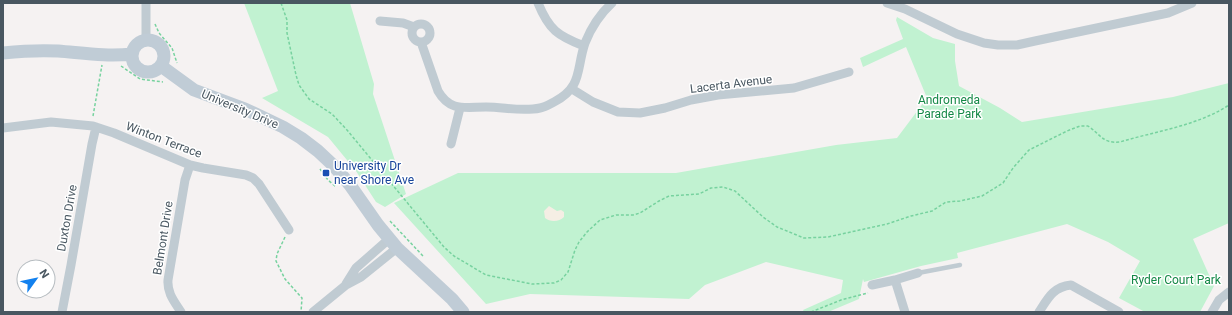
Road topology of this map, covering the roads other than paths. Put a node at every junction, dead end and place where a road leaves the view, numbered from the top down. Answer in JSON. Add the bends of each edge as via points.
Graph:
{"nodes":[{"id":1,"x":146,"y":3,"type":"edge"},
{"id":2,"x":538,"y":3,"type":"edge"},
{"id":3,"x":612,"y":3,"type":"edge"},
{"id":4,"x":887,"y":3,"type":"edge"},
{"id":5,"x":1192,"y":3,"type":"edge"},
{"id":6,"x":380,"y":21,"type":"dead end"},
{"id":7,"x":414,"y":27,"type":"junction"},
{"id":8,"x":146,"y":39,"type":"junction"},
{"id":9,"x":421,"y":42,"type":"junction"},
{"id":10,"x":584,"y":46,"type":"junction"},
{"id":11,"x":3,"y":54,"type":"edge"},
{"id":12,"x":132,"y":54,"type":"junction"},
{"id":13,"x":161,"y":66,"type":"junction"},
{"id":14,"x":849,"y":72,"type":"dead end"},
{"id":15,"x":572,"y":89,"type":"junction"},
{"id":16,"x":460,"y":108,"type":"junction"},
{"id":17,"x":94,"y":127,"type":"junction"},
{"id":18,"x":3,"y":128,"type":"edge"},
{"id":19,"x":451,"y":144,"type":"dead end"},
{"id":20,"x":190,"y":165,"type":"junction"},
{"id":21,"x":289,"y":230,"type":"road end"},
{"id":22,"x":393,"y":244,"type":"junction"},
{"id":23,"x":960,"y":265,"type":"dead end"},
{"id":24,"x":918,"y":273,"type":"joint"},
{"id":25,"x":895,"y":280,"type":"junction"},
{"id":26,"x":875,"y":284,"type":"road end"},
{"id":27,"x":1229,"y":292,"type":"edge"},
{"id":28,"x":62,"y":312,"type":"edge"},
{"id":29,"x":181,"y":312,"type":"edge"},
{"id":30,"x":313,"y":312,"type":"edge"},
{"id":31,"x":463,"y":312,"type":"edge"},
{"id":32,"x":905,"y":312,"type":"edge"},
{"id":33,"x":1039,"y":312,"type":"edge"},
{"id":34,"x":1119,"y":312,"type":"edge"},
{"id":35,"x":1212,"y":312,"type":"edge"}],
"edges":[{"from":1,"to":8,"type":"street"},
{"from":2,"to":10,"type":"street","via":[[544,17],[558,34]]},
{"from":3,"to":10,"type":"street","via":[[588,35]]},
{"from":4,"to":5,"type":"street","via":[[974,40],[998,46],[1017,45],[1168,13]]},
{"from":6,"to":7,"type":"street","via":[[403,23]]},
{"from":7,"to":9,"type":"street","via":[[414,38]]},
{"from":7,"to":9,"type":"street","via":[[422,24],[429,29],[429,38]]},
{"from":8,"to":12,"type":"street","via":[[137,44]]},
{"from":8,"to":13,"type":"street","via":[[161,46],[165,56]]},
{"from":9,"to":16,"type":"street","via":[[441,97]]},
{"from":10,"to":15,"type":"street"},
{"from":11,"to":12,"type":"street","via":[[38,50],[82,54]]},
{"from":12,"to":13,"type":"street","via":[[134,64],[142,71],[152,72]]},
{"from":13,"to":22,"type":"street","name":"University Drive","via":[[194,90],[245,109],[283,127],[318,151],[350,185]]},
{"from":14,"to":15,"type":"street","name":"Lacerta Avenue","via":[[794,88],[718,95],[640,113],[618,112],[593,102]]},
{"from":15,"to":16,"type":"street","via":[[542,108]]},
{"from":16,"to":19,"type":"street"},
{"from":17,"to":18,"type":"street","name":"Winton Terrace","via":[[51,122]]},
{"from":17,"to":20,"type":"street","name":"Winton Terrace"},
{"from":17,"to":28,"type":"street","name":"Duxton Drive"},
{"from":20,"to":21,"type":"street","name":"Winton Terrace","via":[[254,178]]},
{"from":20,"to":29,"type":"street","name":"Belmont Drive","via":[[184,180],[168,280],[170,296]]},
{"from":22,"to":30,"type":"street","via":[[356,268],[346,285]]},
{"from":22,"to":31,"type":"street","name":"University Drive"},
{"from":23,"to":24,"type":"lane"},
{"from":24,"to":25,"type":"street"},
{"from":25,"to":26,"type":"street"},
{"from":25,"to":32,"type":"street"},
{"from":27,"to":35,"type":"street","via":[[1219,300]]},
{"from":33,"to":34,"type":"street","via":[[1057,288],[1064,286],[1071,286]]}]}
